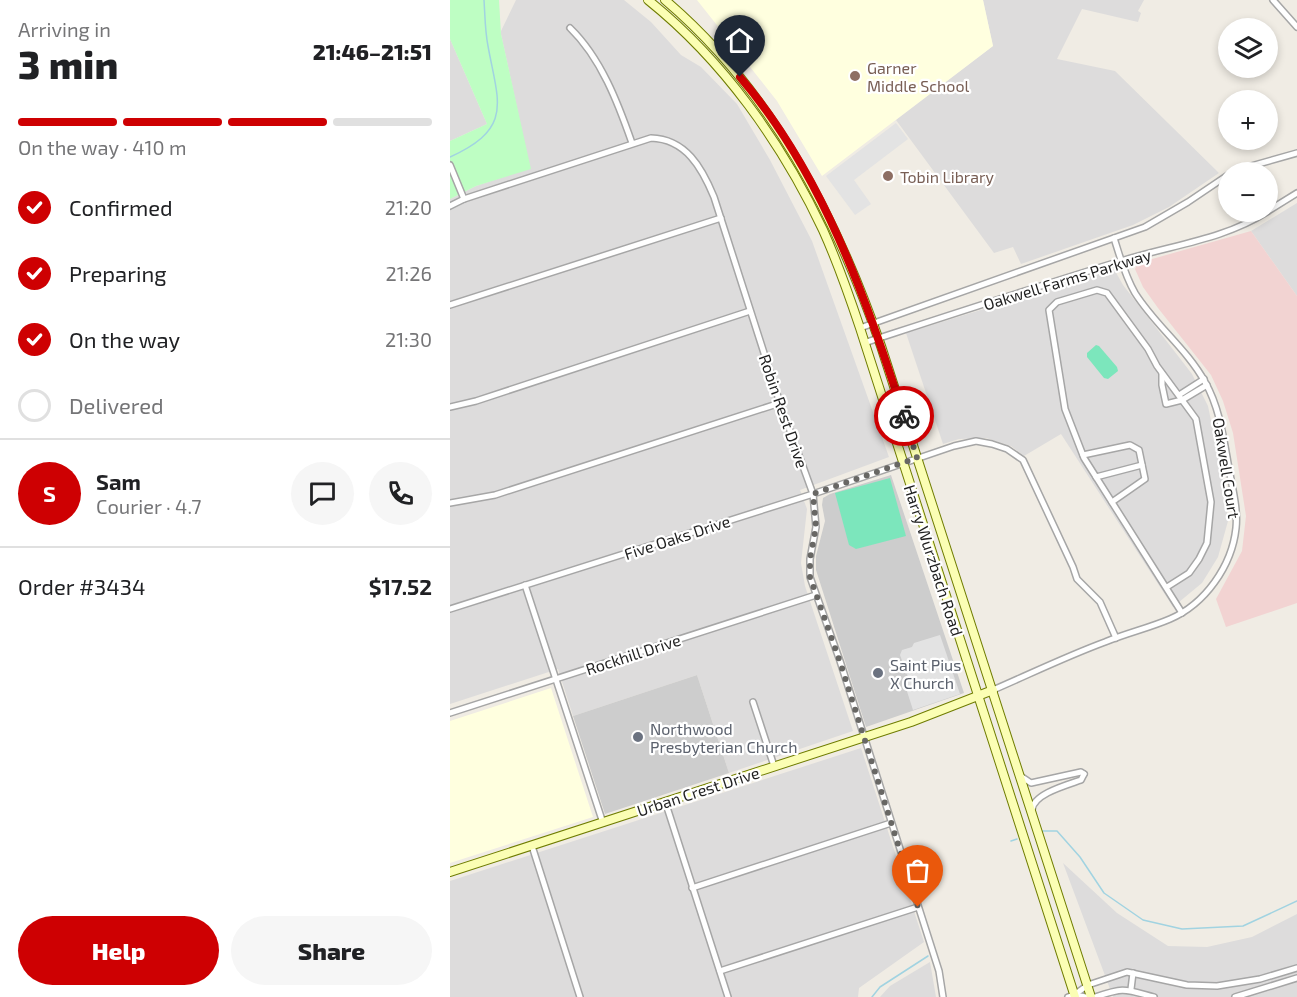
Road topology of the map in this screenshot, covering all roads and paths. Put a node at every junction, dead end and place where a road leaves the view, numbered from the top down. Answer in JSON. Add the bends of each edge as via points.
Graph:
{"nodes":[{"id":1,"x":648,"y":0,"type":"edge"},
{"id":2,"x":665,"y":0,"type":"edge"},
{"id":3,"x":1273,"y":0,"type":"edge"},
{"id":4,"x":1297,"y":27,"type":"edge"},
{"id":5,"x":570,"y":28,"type":"dead end"},
{"id":6,"x":708,"y":41,"type":"junction"},
{"id":7,"x":701,"y":49,"type":"junction"},
{"id":8,"x":785,"y":141,"type":"junction"},
{"id":9,"x":632,"y":143,"type":"junction"},
{"id":10,"x":777,"y":147,"type":"junction"},
{"id":11,"x":1297,"y":153,"type":"edge"},
{"id":12,"x":1265,"y":162,"type":"edge"},
{"id":13,"x":451,"y":168,"type":"edge"},
{"id":14,"x":1218,"y":182,"type":"edge"},
{"id":15,"x":1297,"y":193,"type":"edge"},
{"id":16,"x":464,"y":199,"type":"junction"},
{"id":17,"x":1278,"y":204,"type":"edge"},
{"id":18,"x":450,"y":206,"type":"edge"},
{"id":19,"x":721,"y":218,"type":"junction"},
{"id":20,"x":1250,"y":222,"type":"edge"},
{"id":21,"x":832,"y":224,"type":"junction"},
{"id":22,"x":823,"y":230,"type":"junction"},
{"id":23,"x":1114,"y":238,"type":"junction"},
{"id":24,"x":842,"y":245,"type":"junction"},
{"id":25,"x":831,"y":250,"type":"junction"},
{"id":26,"x":1121,"y":261,"type":"junction"},
{"id":27,"x":450,"y":305,"type":"edge"},
{"id":28,"x":750,"y":311,"type":"junction"},
{"id":29,"x":874,"y":323,"type":"junction"},
{"id":30,"x":860,"y":328,"type":"junction"},
{"id":31,"x":879,"y":338,"type":"junction"},
{"id":32,"x":864,"y":343,"type":"junction"},
{"id":33,"x":1162,"y":374,"type":"junction"},
{"id":34,"x":1206,"y":382,"type":"junction"},
{"id":35,"x":1180,"y":397,"type":"junction"},
{"id":36,"x":780,"y":404,"type":"junction"},
{"id":37,"x":450,"y":407,"type":"edge"},
{"id":38,"x":1083,"y":455,"type":"junction"},
{"id":39,"x":917,"y":458,"type":"junction"},
{"id":40,"x":902,"y":462,"type":"junction"},
{"id":41,"x":1142,"y":465,"type":"junction"},
{"id":42,"x":1096,"y":477,"type":"junction"},
{"id":43,"x":813,"y":494,"type":"junction"},
{"id":44,"x":1112,"y":502,"type":"junction"},
{"id":45,"x":450,"y":503,"type":"edge"},
{"id":46,"x":525,"y":585,"type":"junction"},
{"id":47,"x":1167,"y":587,"type":"junction"},
{"id":48,"x":816,"y":595,"type":"junction"},
{"id":49,"x":450,"y":609,"type":"edge"},
{"id":50,"x":1182,"y":613,"type":"junction"},
{"id":51,"x":1116,"y":638,"type":"junction"},
{"id":52,"x":557,"y":678,"type":"junction"},
{"id":53,"x":993,"y":690,"type":"junction"},
{"id":54,"x":978,"y":695,"type":"junction"},
{"id":55,"x":753,"y":702,"type":"dead end"},
{"id":56,"x":450,"y":713,"type":"edge"},
{"id":57,"x":863,"y":738,"type":"junction"},
{"id":58,"x":774,"y":766,"type":"junction"},
{"id":59,"x":1018,"y":771,"type":"junction"},
{"id":60,"x":1055,"y":778,"type":"junction"},
{"id":61,"x":1059,"y":789,"type":"junction"},
{"id":62,"x":666,"y":801,"type":"junction"},
{"id":63,"x":1031,"y":815,"type":"junction"},
{"id":64,"x":603,"y":823,"type":"junction"},
{"id":65,"x":891,"y":823,"type":"junction"},
{"id":66,"x":532,"y":846,"type":"junction"},
{"id":67,"x":450,"y":872,"type":"edge"},
{"id":68,"x":692,"y":888,"type":"junction"},
{"id":69,"x":918,"y":907,"type":"junction"},
{"id":70,"x":1297,"y":968,"type":"edge"},
{"id":71,"x":720,"y":971,"type":"junction"},
{"id":72,"x":1133,"y":973,"type":"junction"},
{"id":73,"x":1111,"y":977,"type":"junction"},
{"id":74,"x":1297,"y":978,"type":"edge"},
{"id":75,"x":1237,"y":984,"type":"junction"},
{"id":76,"x":1088,"y":985,"type":"junction"},
{"id":77,"x":1131,"y":989,"type":"junction"},
{"id":78,"x":1114,"y":990,"type":"junction"},
{"id":79,"x":1072,"y":996,"type":"edge"},
{"id":80,"x":580,"y":997,"type":"edge"},
{"id":81,"x":728,"y":997,"type":"edge"},
{"id":82,"x":943,"y":997,"type":"edge"},
{"id":83,"x":1086,"y":997,"type":"edge"},
{"id":84,"x":1093,"y":997,"type":"edge"},
{"id":85,"x":1154,"y":997,"type":"edge"},
{"id":86,"x":1237,"y":997,"type":"edge"}],
"edges":[{"from":1,"to":7,"type":"main road","name":"Harry Wurzbach Road"},
{"from":2,"to":6,"type":"main road","name":"Harry Wurzbach Road"},
{"from":3,"to":4,"type":"street"},
{"from":5,"to":9,"type":"street","via":[[597,62]]},
{"from":6,"to":7,"type":"street"},
{"from":6,"to":8,"type":"main road","name":"Harry Wurzbach Road","via":[[755,95]]},
{"from":7,"to":10,"type":"main road","name":"Harry Wurzbach Road"},
{"from":8,"to":10,"type":"street"},
{"from":8,"to":21,"type":"main road","name":"Harry Wurzbach Road"},
{"from":9,"to":16,"type":"street","name":"Robin Rest Drive"},
{"from":9,"to":19,"type":"street","name":"Robin Rest Drive","via":[[658,138],[673,141],[685,150],[709,185]]},
{"from":10,"to":22,"type":"main road","name":"Harry Wurzbach Road"},
{"from":11,"to":12,"type":"street"},
{"from":13,"to":16,"type":"street"},
{"from":14,"to":23,"type":"street","name":"Oakwell Farms Parkway","via":[[1164,217]]},
{"from":15,"to":17,"type":"street","name":"Oakwell Farms Parkway"},
{"from":16,"to":18,"type":"street","name":"Robin Rest Drive"},
{"from":19,"to":27,"type":"street"},
{"from":19,"to":28,"type":"street","name":"Robin Rest Drive"},
{"from":20,"to":26,"type":"street","name":"Oakwell Farms Parkway","via":[[1228,232]]},
{"from":21,"to":22,"type":"street"},
{"from":21,"to":24,"type":"main road","name":"Harry Wurzbach Road"},
{"from":22,"to":25,"type":"main road","name":"Harry Wurzbach Road"},
{"from":23,"to":26,"type":"street","name":"Oakwell Court"},
{"from":23,"to":29,"type":"street","name":"Oakwell Farms Parkway"},
{"from":24,"to":25,"type":"street"},
{"from":24,"to":29,"type":"main road","name":"Harry Wurzbach Road"},
{"from":25,"to":30,"type":"main road","name":"Harry Wurzbach Road"},
{"from":26,"to":31,"type":"street","name":"Oakwell Farms Parkway"},
{"from":26,"to":34,"type":"street","name":"Oakwell Court","via":[[1136,294]]},
{"from":28,"to":36,"type":"street","name":"Robin Rest Drive"},
{"from":28,"to":37,"type":"street"},
{"from":29,"to":30,"type":"street","name":"Oakwell Farms Parkway"},
{"from":29,"to":31,"type":"main road","name":"Harry Wurzbach Road"},
{"from":30,"to":32,"type":"main road","name":"Harry Wurzbach Road"},
{"from":31,"to":32,"type":"street","name":"Oakwell Farms Parkway"},
{"from":31,"to":39,"type":"main road","name":"Harry Wurzbach Road"},
{"from":32,"to":40,"type":"main road","name":"Harry Wurzbach Road"},
{"from":33,"to":35,"type":"street"},
{"from":33,"to":35,"type":"street","via":[[1166,404]]},
{"from":33,"to":38,"type":"street","via":[[1107,293],[1097,290],[1056,302],[1049,310],[1065,409]]},
{"from":34,"to":35,"type":"street"},
{"from":34,"to":50,"type":"street","name":"Oakwell Court","via":[[1220,423],[1234,493],[1236,528],[1219,577]]},
{"from":35,"to":47,"type":"street","via":[[1196,419],[1211,502],[1207,543],[1199,559],[1189,573]]},
{"from":36,"to":43,"type":"street","name":"Robin Rest Drive"},
{"from":36,"to":45,"type":"street","via":[[495,495]]},
{"from":38,"to":41,"type":"street","via":[[1130,445],[1139,450]]},
{"from":38,"to":42,"type":"street"},
{"from":39,"to":40,"type":"street","name":"Five Oaks Drive"},
{"from":39,"to":51,"type":"street","name":"Five Oaks Drive","via":[[976,441],[1019,455],[1077,579],[1100,602]]},
{"from":39,"to":53,"type":"main road","name":"Harry Wurzbach Road"},
{"from":40,"to":43,"type":"street","name":"Five Oaks Drive"},
{"from":40,"to":54,"type":"main road","name":"Harry Wurzbach Road"},
{"from":41,"to":42,"type":"street"},
{"from":41,"to":44,"type":"street","via":[[1145,479]]},
{"from":42,"to":44,"type":"street"},
{"from":43,"to":46,"type":"street","name":"Five Oaks Drive"},
{"from":43,"to":48,"type":"street","name":"Robin Rest Drive","via":[[816,527],[809,568]]},
{"from":44,"to":47,"type":"street"},
{"from":46,"to":49,"type":"street","name":"Five Oaks Drive"},
{"from":46,"to":52,"type":"street"},
{"from":47,"to":50,"type":"street"},
{"from":48,"to":52,"type":"street","name":"Rockhill Drive"},
{"from":48,"to":57,"type":"street","name":"Robin Rest Drive"},
{"from":50,"to":51,"type":"street","name":"Oakwell Court"},
{"from":51,"to":53,"type":"street","name":"Oakwell Court"},
{"from":52,"to":56,"type":"street","name":"Rockhill Drive"},
{"from":52,"to":64,"type":"street"},
{"from":53,"to":54,"type":"main road","name":"Urban Crest Drive"},
{"from":53,"to":59,"type":"main road","name":"Harry Wurzbach Road"},
{"from":54,"to":57,"type":"main road","name":"Urban Crest Drive"},
{"from":54,"to":79,"type":"main road","name":"Harry Wurzbach Road"},
{"from":55,"to":58,"type":"street"},
{"from":57,"to":58,"type":"main road","name":"Urban Crest Drive"},
{"from":57,"to":65,"type":"street","name":"Robin Rest Drive"},
{"from":58,"to":62,"type":"main road","name":"Urban Crest Drive"},
{"from":59,"to":60,"type":"street","via":[[1030,783]]},
{"from":59,"to":63,"type":"main road","name":"Harry Wurzbach Road"},
{"from":60,"to":61,"type":"street"},
{"from":60,"to":61,"type":"street","via":[[1084,774],[1081,780]]},
{"from":61,"to":63,"type":"street","via":[[1038,798],[1032,804]]},
{"from":62,"to":64,"type":"main road","name":"Urban Crest Drive"},
{"from":62,"to":68,"type":"street"},
{"from":63,"to":76,"type":"main road","name":"Harry Wurzbach Road"},
{"from":64,"to":66,"type":"main road","name":"Urban Crest Drive"},
{"from":65,"to":68,"type":"street"},
{"from":65,"to":69,"type":"street","name":"Robin Rest Drive"},
{"from":66,"to":67,"type":"main road","name":"Urban Crest Drive"},
{"from":66,"to":80,"type":"street"},
{"from":68,"to":71,"type":"street"},
{"from":69,"to":71,"type":"street"},
{"from":69,"to":82,"type":"street","name":"Robin Rest Drive","via":[[939,971]]},
{"from":70,"to":75,"type":"street"},
{"from":71,"to":81,"type":"street"},
{"from":72,"to":73,"type":"street"},
{"from":72,"to":75,"type":"street","via":[[1186,985]]},
{"from":72,"to":77,"type":"street"},
{"from":73,"to":76,"type":"street"},
{"from":73,"to":78,"type":"street"},
{"from":74,"to":86,"type":"street"},
{"from":75,"to":86,"type":"street"},
{"from":76,"to":79,"type":"street"},
{"from":76,"to":84,"type":"main road","name":"Harry Wurzbach Road"},
{"from":77,"to":78,"type":"street"},
{"from":77,"to":85,"type":"street"},
{"from":78,"to":84,"type":"street"},
{"from":79,"to":83,"type":"street"}]}
